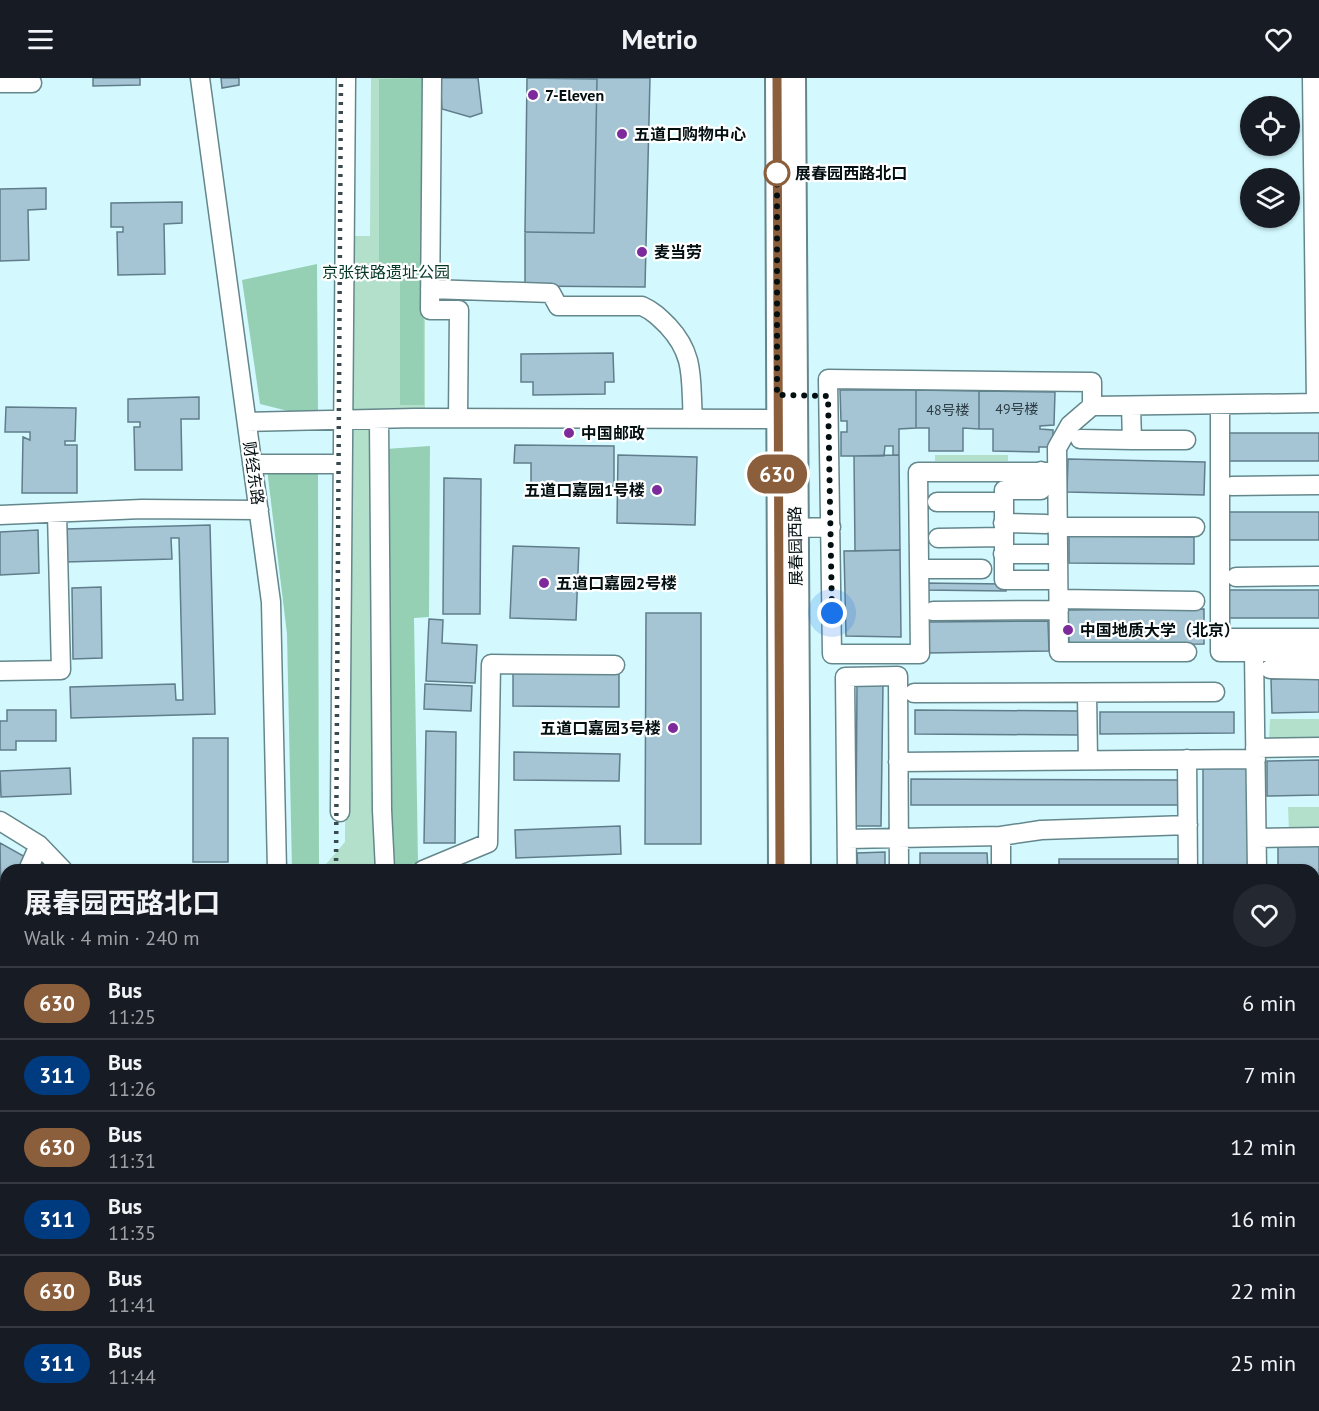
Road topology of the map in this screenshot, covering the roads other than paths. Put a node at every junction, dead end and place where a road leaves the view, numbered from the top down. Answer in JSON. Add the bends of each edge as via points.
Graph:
{"nodes":[{"id":1,"x":200,"y":78,"type":"edge"},
{"id":2,"x":346,"y":78,"type":"edge"},
{"id":3,"x":432,"y":78,"type":"edge"},
{"id":4,"x":777,"y":78,"type":"edge"},
{"id":5,"x":794,"y":78,"type":"edge"},
{"id":6,"x":0,"y":83,"type":"edge"},
{"id":7,"x":32,"y":83,"type":"dead end"},
{"id":8,"x":1314,"y":88,"type":"edge"},
{"id":9,"x":1316,"y":149,"type":"edge"},
{"id":10,"x":1317,"y":263,"type":"edge"},
{"id":11,"x":430,"y":289,"type":"junction"},
{"id":12,"x":785,"y":395,"type":"junction"},
{"id":13,"x":828,"y":396,"type":"junction"},
{"id":14,"x":1318,"y":403,"type":"edge"},
{"id":15,"x":1092,"y":406,"type":"junction"},
{"id":16,"x":1131,"y":406,"type":"junction"},
{"id":17,"x":1220,"y":406,"type":"junction"},
{"id":18,"x":458,"y":418,"type":"junction"},
{"id":19,"x":693,"y":418,"type":"junction"},
{"id":20,"x":379,"y":419,"type":"junction"},
{"id":21,"x":777,"y":419,"type":"junction"},
{"id":22,"x":343,"y":420,"type":"junction"},
{"id":23,"x":247,"y":422,"type":"junction"},
{"id":24,"x":1080,"y":439,"type":"dead end"},
{"id":25,"x":1132,"y":440,"type":"junction"},
{"id":26,"x":1186,"y":440,"type":"dead end"},
{"id":27,"x":252,"y":464,"type":"junction"},
{"id":28,"x":342,"y":464,"type":"junction"},
{"id":29,"x":1049,"y":471,"type":"junction"},
{"id":30,"x":1232,"y":486,"type":"dead end"},
{"id":31,"x":1319,"y":486,"type":"edge"},
{"id":32,"x":937,"y":502,"type":"dead end"},
{"id":33,"x":1004,"y":502,"type":"junction"},
{"id":34,"x":259,"y":510,"type":"junction"},
{"id":35,"x":57,"y":513,"type":"junction"},
{"id":36,"x":0,"y":515,"type":"edge"},
{"id":37,"x":1052,"y":525,"type":"junction"},
{"id":38,"x":831,"y":527,"type":"junction"},
{"id":39,"x":1196,"y":527,"type":"dead end"},
{"id":40,"x":795,"y":528,"type":"junction"},
{"id":41,"x":938,"y":538,"type":"dead end"},
{"id":42,"x":1003,"y":538,"type":"junction"},
{"id":43,"x":1047,"y":554,"type":"dead end"},
{"id":44,"x":982,"y":568,"type":"dead end"},
{"id":45,"x":918,"y":569,"type":"junction"},
{"id":46,"x":1319,"y":576,"type":"edge"},
{"id":47,"x":1236,"y":577,"type":"dead end"},
{"id":48,"x":1048,"y":580,"type":"dead end"},
{"id":49,"x":1195,"y":601,"type":"dead end"},
{"id":50,"x":1059,"y":605,"type":"junction"},
{"id":51,"x":933,"y":611,"type":"dead end"},
{"id":52,"x":1228,"y":638,"type":"dead end"},
{"id":53,"x":1319,"y":638,"type":"edge"},
{"id":54,"x":1187,"y":652,"type":"dead end"},
{"id":55,"x":1319,"y":652,"type":"edge"},
{"id":56,"x":1254,"y":653,"type":"junction"},
{"id":57,"x":615,"y":665,"type":"dead end"},
{"id":58,"x":1270,"y":669,"type":"dead end"},
{"id":59,"x":1319,"y":670,"type":"edge"},
{"id":60,"x":0,"y":671,"type":"edge"},
{"id":61,"x":1215,"y":692,"type":"dead end"},
{"id":62,"x":914,"y":693,"type":"dead end"},
{"id":63,"x":1087,"y":693,"type":"junction"},
{"id":64,"x":1319,"y":747,"type":"edge"},
{"id":65,"x":1255,"y":753,"type":"junction"},
{"id":66,"x":1187,"y":759,"type":"junction"},
{"id":67,"x":1088,"y":760,"type":"junction"},
{"id":68,"x":898,"y":762,"type":"junction"},
{"id":69,"x":340,"y":812,"type":"dead end"},
{"id":70,"x":0,"y":821,"type":"edge"},
{"id":71,"x":1188,"y":825,"type":"junction"},
{"id":72,"x":1000,"y":836,"type":"junction"},
{"id":73,"x":1319,"y":837,"type":"edge"},
{"id":74,"x":898,"y":838,"type":"junction"},
{"id":75,"x":1257,"y":838,"type":"junction"},
{"id":76,"x":847,"y":839,"type":"junction"},
{"id":77,"x":39,"y":845,"type":"junction"},
{"id":78,"x":31,"y":864,"type":"edge"},
{"id":79,"x":57,"y":864,"type":"edge"},
{"id":80,"x":277,"y":864,"type":"edge"},
{"id":81,"x":386,"y":864,"type":"edge"},
{"id":82,"x":437,"y":864,"type":"edge"},
{"id":83,"x":780,"y":864,"type":"edge"},
{"id":84,"x":799,"y":864,"type":"edge"},
{"id":85,"x":848,"y":864,"type":"edge"},
{"id":86,"x":899,"y":864,"type":"edge"},
{"id":87,"x":1001,"y":864,"type":"edge"},
{"id":88,"x":1188,"y":864,"type":"edge"},
{"id":89,"x":1257,"y":864,"type":"edge"}],
"edges":[{"from":1,"to":23,"type":"street","name":"财经东路"},
{"from":2,"to":22,"type":"street"},
{"from":3,"to":11,"type":"street"},
{"from":4,"to":12,"type":"main road","name":"展春园西路"},
{"from":5,"to":12,"type":"main road","name":"展春园西路"},
{"from":6,"to":7,"type":"street"},
{"from":8,"to":9,"type":"street"},
{"from":9,"to":10,"type":"street"},
{"from":10,"to":14,"type":"street"},
{"from":11,"to":18,"type":"street","via":[[430,310],[459,310]]},
{"from":11,"to":19,"type":"street","via":[[551,292],[558,306],[642,306],[653,311],[682,340],[688,353]]},
{"from":12,"to":13,"type":"street"},
{"from":12,"to":21,"type":"main road","name":"展春园西路"},
{"from":12,"to":40,"type":"main road","name":"展春园西路"},
{"from":13,"to":15,"type":"street","via":[[828,380],[1092,382]]},
{"from":13,"to":38,"type":"street"},
{"from":14,"to":17,"type":"street"},
{"from":15,"to":16,"type":"street"},
{"from":15,"to":29,"type":"street","via":[[1070,424]]},
{"from":16,"to":17,"type":"street"},
{"from":16,"to":25,"type":"street"},
{"from":17,"to":56,"type":"street","via":[[1220,652]]},
{"from":18,"to":19,"type":"street"},
{"from":18,"to":20,"type":"street"},
{"from":19,"to":21,"type":"street"},
{"from":20,"to":22,"type":"street"},
{"from":20,"to":81,"type":"street"},
{"from":21,"to":83,"type":"main road","name":"展春园西路"},
{"from":22,"to":23,"type":"street"},
{"from":22,"to":28,"type":"street"},
{"from":23,"to":27,"type":"street","name":"财经东路"},
{"from":24,"to":25,"type":"street"},
{"from":25,"to":26,"type":"street"},
{"from":27,"to":28,"type":"street"},
{"from":27,"to":34,"type":"street","name":"财经东路"},
{"from":28,"to":69,"type":"street"},
{"from":29,"to":33,"type":"street","via":[[1041,490],[1004,490]]},
{"from":29,"to":37,"type":"street"},
{"from":29,"to":45,"type":"street","via":[[918,472]]},
{"from":30,"to":31,"type":"street"},
{"from":32,"to":33,"type":"street"},
{"from":33,"to":42,"type":"street"},
{"from":34,"to":35,"type":"street"},
{"from":34,"to":80,"type":"street","name":"财经东路","via":[[272,602]]},
{"from":35,"to":36,"type":"street"},
{"from":35,"to":60,"type":"street","via":[[61,670]]},
{"from":37,"to":39,"type":"street"},
{"from":37,"to":42,"type":"street"},
{"from":37,"to":50,"type":"street"},
{"from":38,"to":40,"type":"street"},
{"from":38,"to":45,"type":"street","via":[[832,654],[920,654]]},
{"from":40,"to":84,"type":"main road","name":"展春园西路"},
{"from":41,"to":42,"type":"street"},
{"from":42,"to":43,"type":"street"},
{"from":42,"to":48,"type":"street","via":[[1004,580]]},
{"from":44,"to":45,"type":"street"},
{"from":46,"to":47,"type":"street"},
{"from":49,"to":50,"type":"street"},
{"from":50,"to":51,"type":"street"},
{"from":50,"to":54,"type":"street","via":[[1059,652]]},
{"from":52,"to":53,"type":"street"},
{"from":55,"to":56,"type":"street"},
{"from":56,"to":65,"type":"street"},
{"from":57,"to":82,"type":"street","via":[[491,664],[488,843]]},
{"from":58,"to":59,"type":"street"},
{"from":61,"to":63,"type":"street"},
{"from":62,"to":63,"type":"street"},
{"from":63,"to":67,"type":"street"},
{"from":64,"to":65,"type":"street"},
{"from":65,"to":66,"type":"street"},
{"from":65,"to":75,"type":"street"},
{"from":66,"to":67,"type":"street"},
{"from":66,"to":71,"type":"street"},
{"from":67,"to":68,"type":"street"},
{"from":68,"to":74,"type":"street"},
{"from":68,"to":76,"type":"street","via":[[898,676],[845,677]]},
{"from":70,"to":77,"type":"street"},
{"from":71,"to":72,"type":"street","via":[[1041,830]]},
{"from":71,"to":88,"type":"street"},
{"from":72,"to":74,"type":"street"},
{"from":72,"to":87,"type":"street"},
{"from":73,"to":75,"type":"street"},
{"from":74,"to":76,"type":"street"},
{"from":74,"to":86,"type":"street"},
{"from":75,"to":89,"type":"street"},
{"from":76,"to":85,"type":"street"},
{"from":77,"to":78,"type":"street"},
{"from":77,"to":79,"type":"street"}]}
